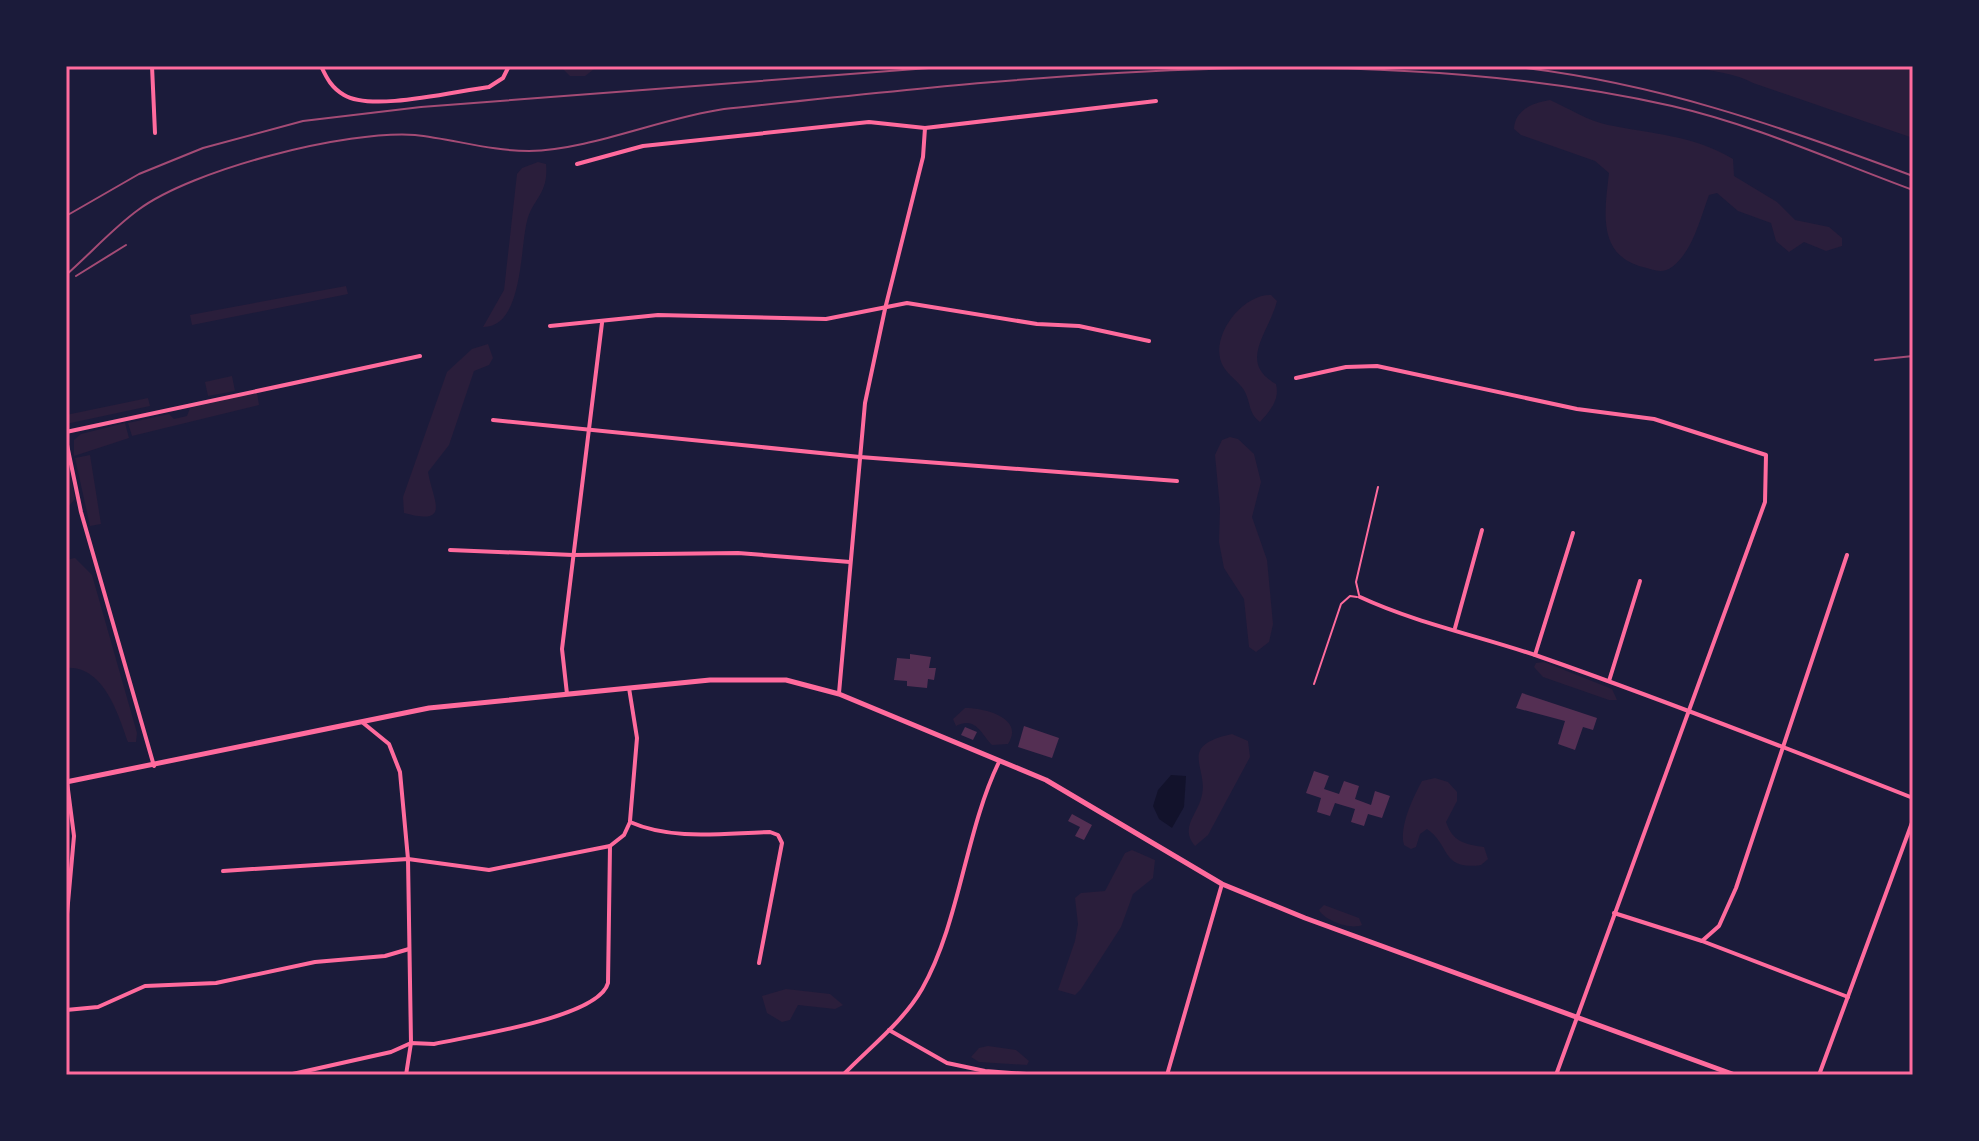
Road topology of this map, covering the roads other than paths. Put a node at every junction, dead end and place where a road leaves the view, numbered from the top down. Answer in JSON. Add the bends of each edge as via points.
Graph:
{"nodes":[{"id":1,"x":152,"y":66,"type":"edge"},
{"id":2,"x":321,"y":66,"type":"edge"},
{"id":3,"x":509,"y":66,"type":"edge"},
{"id":4,"x":1156,"y":101,"type":"dead end"},
{"id":5,"x":925,"y":128,"type":"junction"},
{"id":6,"x":155,"y":133,"type":"dead end"},
{"id":7,"x":577,"y":164,"type":"dead end"},
{"id":8,"x":885,"y":309,"type":"junction"},
{"id":9,"x":602,"y":322,"type":"junction"},
{"id":10,"x":550,"y":326,"type":"dead end"},
{"id":11,"x":1149,"y":341,"type":"dead end"},
{"id":12,"x":420,"y":356,"type":"dead end"},
{"id":13,"x":1296,"y":378,"type":"dead end"},
{"id":14,"x":493,"y":420,"type":"dead end"},
{"id":15,"x":589,"y":429,"type":"junction"},
{"id":16,"x":66,"y":432,"type":"edge"},
{"id":17,"x":66,"y":440,"type":"edge"},
{"id":18,"x":860,"y":457,"type":"junction"},
{"id":19,"x":1177,"y":481,"type":"dead end"},
{"id":20,"x":1378,"y":487,"type":"dead end"},
{"id":21,"x":1482,"y":530,"type":"dead end"},
{"id":22,"x":1573,"y":533,"type":"dead end"},
{"id":23,"x":450,"y":550,"type":"dead end"},
{"id":24,"x":573,"y":555,"type":"junction"},
{"id":25,"x":1847,"y":555,"type":"dead end"},
{"id":26,"x":850,"y":562,"type":"junction"},
{"id":27,"x":1640,"y":581,"type":"dead end"},
{"id":28,"x":1360,"y":597,"type":"junction"},
{"id":29,"x":1455,"y":628,"type":"junction"},
{"id":30,"x":1535,"y":655,"type":"junction"},
{"id":31,"x":1609,"y":681,"type":"junction"},
{"id":32,"x":1314,"y":684,"type":"dead end"},
{"id":33,"x":629,"y":688,"type":"junction"},
{"id":34,"x":567,"y":694,"type":"junction"},
{"id":35,"x":839,"y":694,"type":"junction"},
{"id":36,"x":1689,"y":711,"type":"junction"},
{"id":37,"x":360,"y":720,"type":"junction"},
{"id":38,"x":1782,"y":746,"type":"junction"},
{"id":39,"x":999,"y":762,"type":"junction"},
{"id":40,"x":154,"y":766,"type":"junction"},
{"id":41,"x":66,"y":782,"type":"edge"},
{"id":42,"x":1913,"y":798,"type":"edge"},
{"id":43,"x":1913,"y":820,"type":"edge"},
{"id":44,"x":630,"y":822,"type":"junction"},
{"id":45,"x":610,"y":846,"type":"junction"},
{"id":46,"x":408,"y":859,"type":"junction"},
{"id":47,"x":223,"y":871,"type":"dead end"},
{"id":48,"x":1222,"y":884,"type":"junction"},
{"id":49,"x":1614,"y":913,"type":"junction"},
{"id":50,"x":66,"y":925,"type":"edge"},
{"id":51,"x":1702,"y":941,"type":"junction"},
{"id":52,"x":409,"y":949,"type":"junction"},
{"id":53,"x":759,"y":963,"type":"dead end"},
{"id":54,"x":1848,"y":997,"type":"junction"},
{"id":55,"x":66,"y":1010,"type":"edge"},
{"id":56,"x":1575,"y":1017,"type":"junction"},
{"id":57,"x":889,"y":1030,"type":"junction"},
{"id":58,"x":411,"y":1043,"type":"junction"},
{"id":59,"x":288,"y":1075,"type":"edge"},
{"id":60,"x":406,"y":1075,"type":"edge"},
{"id":61,"x":843,"y":1075,"type":"edge"},
{"id":62,"x":1040,"y":1075,"type":"edge"},
{"id":63,"x":1167,"y":1075,"type":"edge"},
{"id":64,"x":1556,"y":1075,"type":"edge"},
{"id":65,"x":1735,"y":1075,"type":"edge"},
{"id":66,"x":1819,"y":1075,"type":"edge"}],
"edges":[{"from":1,"to":6,"type":"street"},
{"from":2,"to":3,"type":"street","via":[[337,90],[367,103],[489,87]]},
{"from":4,"to":5,"type":"street"},
{"from":5,"to":7,"type":"street","via":[[854,124],[643,146]]},
{"from":5,"to":8,"type":"street","via":[[923,157]]},
{"from":8,"to":9,"type":"street","via":[[826,319],[658,315]]},
{"from":8,"to":11,"type":"street","via":[[907,303]]},
{"from":8,"to":18,"type":"street","via":[[865,403]]},
{"from":9,"to":10,"type":"street"},
{"from":9,"to":15,"type":"street"},
{"from":12,"to":16,"type":"street"},
{"from":13,"to":36,"type":"street","via":[[1377,366],[1577,409],[1654,419],[1766,455],[1765,502]]},
{"from":14,"to":15,"type":"street"},
{"from":15,"to":18,"type":"street"},
{"from":15,"to":24,"type":"street"},
{"from":17,"to":40,"type":"street","via":[[81,512]]},
{"from":18,"to":19,"type":"street"},
{"from":18,"to":26,"type":"street"},
{"from":20,"to":28,"type":"lane","via":[[1356,582]]},
{"from":21,"to":29,"type":"street"},
{"from":22,"to":30,"type":"street"},
{"from":23,"to":24,"type":"street"},
{"from":24,"to":26,"type":"street","via":[[738,553]]},
{"from":24,"to":34,"type":"street","via":[[562,649]]},
{"from":25,"to":38,"type":"street"},
{"from":26,"to":35,"type":"street"},
{"from":27,"to":31,"type":"street"},
{"from":28,"to":29,"type":"street","via":[[1401,616]]},
{"from":28,"to":32,"type":"lane","via":[[1350,596],[1341,604]]},
{"from":29,"to":30,"type":"street"},
{"from":30,"to":31,"type":"street"},
{"from":31,"to":36,"type":"street"},
{"from":33,"to":34,"type":"main road"},
{"from":33,"to":35,"type":"main road","via":[[758,678],[811,684]]},
{"from":33,"to":44,"type":"street","via":[[637,738]]},
{"from":34,"to":37,"type":"main road"},
{"from":35,"to":39,"type":"main road"},
{"from":36,"to":38,"type":"street"},
{"from":36,"to":49,"type":"street"},
{"from":37,"to":40,"type":"main road"},
{"from":37,"to":46,"type":"street","via":[[389,744],[396,757]]},
{"from":38,"to":42,"type":"street"},
{"from":38,"to":51,"type":"street","via":[[1736,888],[1719,926]]},
{"from":39,"to":48,"type":"main road","via":[[1068,792]]},
{"from":39,"to":57,"type":"street","via":[[933,965],[921,991]]},
{"from":40,"to":41,"type":"main road"},
{"from":41,"to":50,"type":"street","via":[[74,836]]},
{"from":43,"to":54,"type":"street"},
{"from":44,"to":45,"type":"street"},
{"from":44,"to":53,"type":"street","via":[[673,833],[778,835],[782,843]]},
{"from":45,"to":46,"type":"street","via":[[489,870]]},
{"from":45,"to":58,"type":"street","via":[[608,983],[597,1000],[572,1012],[434,1044]]},
{"from":46,"to":47,"type":"street"},
{"from":46,"to":52,"type":"street"},
{"from":48,"to":56,"type":"main road"},
{"from":48,"to":63,"type":"street"},
{"from":49,"to":51,"type":"street"},
{"from":49,"to":56,"type":"street"},
{"from":51,"to":54,"type":"street"},
{"from":52,"to":55,"type":"street","via":[[216,983],[145,986],[98,1007]]},
{"from":52,"to":58,"type":"street"},
{"from":54,"to":66,"type":"street"},
{"from":56,"to":64,"type":"street"},
{"from":56,"to":65,"type":"main road"},
{"from":57,"to":61,"type":"street"},
{"from":57,"to":62,"type":"street","via":[[956,1066]]},
{"from":58,"to":59,"type":"street"},
{"from":58,"to":60,"type":"street"}]}
